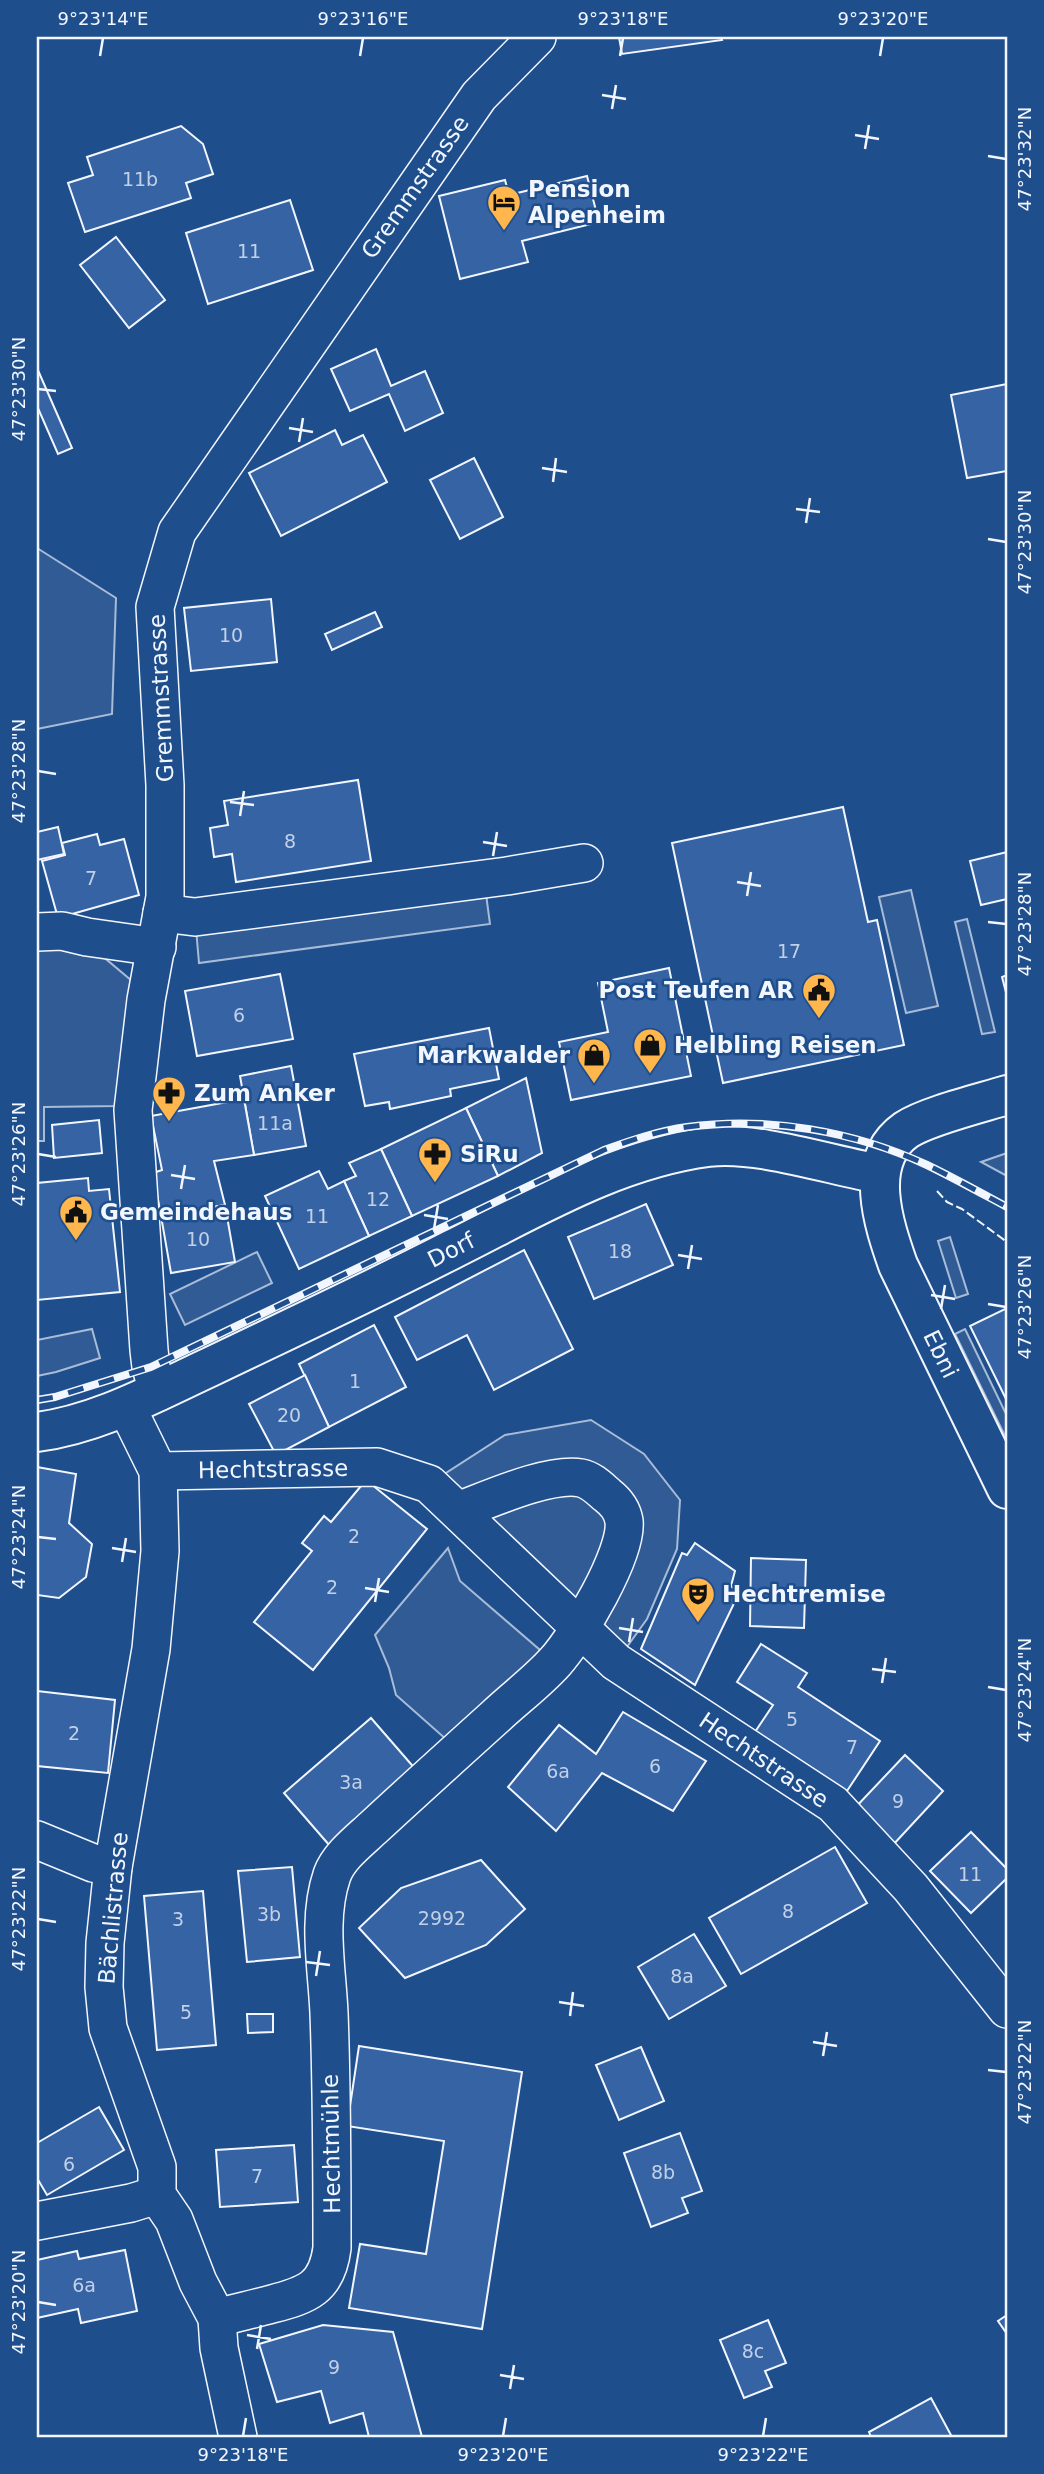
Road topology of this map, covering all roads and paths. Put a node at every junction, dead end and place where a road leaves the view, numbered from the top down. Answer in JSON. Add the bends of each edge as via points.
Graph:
{"nodes":[{"id":1,"x":537,"y":37,"type":"edge"},
{"id":2,"x":584,"y":863,"type":"dead end"},
{"id":3,"x":160,"y":930,"type":"junction"},
{"id":4,"x":37,"y":932,"type":"edge"},
{"id":5,"x":1007,"y":1095,"type":"edge"},
{"id":6,"x":880,"y":1174,"type":"junction"},
{"id":7,"x":142,"y":1399,"type":"junction"},
{"id":8,"x":37,"y":1432,"type":"edge"},
{"id":9,"x":158,"y":1471,"type":"junction"},
{"id":10,"x":1007,"y":1489,"type":"edge"},
{"id":11,"x":458,"y":1511,"type":"junction"},
{"id":12,"x":580,"y":1630,"type":"junction"},
{"id":13,"x":37,"y":1840,"type":"edge"},
{"id":14,"x":113,"y":1867,"type":"junction"},
{"id":15,"x":1007,"y":2009,"type":"edge"},
{"id":16,"x":157,"y":2195,"type":"junction"},
{"id":17,"x":37,"y":2221,"type":"edge"},
{"id":18,"x":217,"y":2318,"type":"junction"},
{"id":19,"x":238,"y":2437,"type":"edge"}],
"edges":[{"from":1,"to":3,"type":"street","name":"Gremmstrasse","via":[[480,96],[177,531],[155,607],[165,785],[165,897]]},
{"from":2,"to":3,"type":"street","via":[[195,917]]},
{"from":3,"to":4,"type":"street","via":[[87,937]]},
{"from":3,"to":7,"type":"street","name":"Gremmstrasse","via":[[133,1110],[151,1367]]},
{"from":5,"to":6,"type":"street","via":[[905,1131],[888,1150]]},
{"from":6,"to":7,"type":"street","name":"Dorf","via":[[741,1147],[710,1147],[638,1162]]},
{"from":6,"to":10,"type":"street","name":"Ebni","via":[[887,1235],[898,1265]]},
{"from":7,"to":8,"type":"street","name":"Dorf","via":[[64,1428]]},
{"from":7,"to":9,"type":"street","name":"Bächlistrasse"},
{"from":9,"to":11,"type":"street","name":"Hechtstrasse","via":[[377,1467],[429,1484]]},
{"from":9,"to":14,"type":"street","name":"Bächlistrasse","via":[[160,1551],[155,1615]]},
{"from":11,"to":12,"type":"street","name":"Hechtstrasse"},
{"from":11,"to":12,"type":"street","via":[[507,1492],[573,1477],[593,1483],[617,1503],[624,1523],[622,1536]]},
{"from":12,"to":15,"type":"street","name":"Hechtstrasse","via":[[616,1662],[833,1804],[911,1888]]},
{"from":12,"to":18,"type":"street","name":"Hechtmühle","via":[[555,1662],[349,1850],[333,1871],[324,1934],[332,2128],[330,2265],[303,2295]]},
{"from":13,"to":14,"type":"street"},
{"from":14,"to":16,"type":"street","name":"Bächlistrasse","via":[[105,1943],[108,2028],[158,2167]]},
{"from":16,"to":17,"type":"street"},
{"from":16,"to":18,"type":"street","via":[[174,2220]]},
{"from":18,"to":19,"type":"street"}]}
